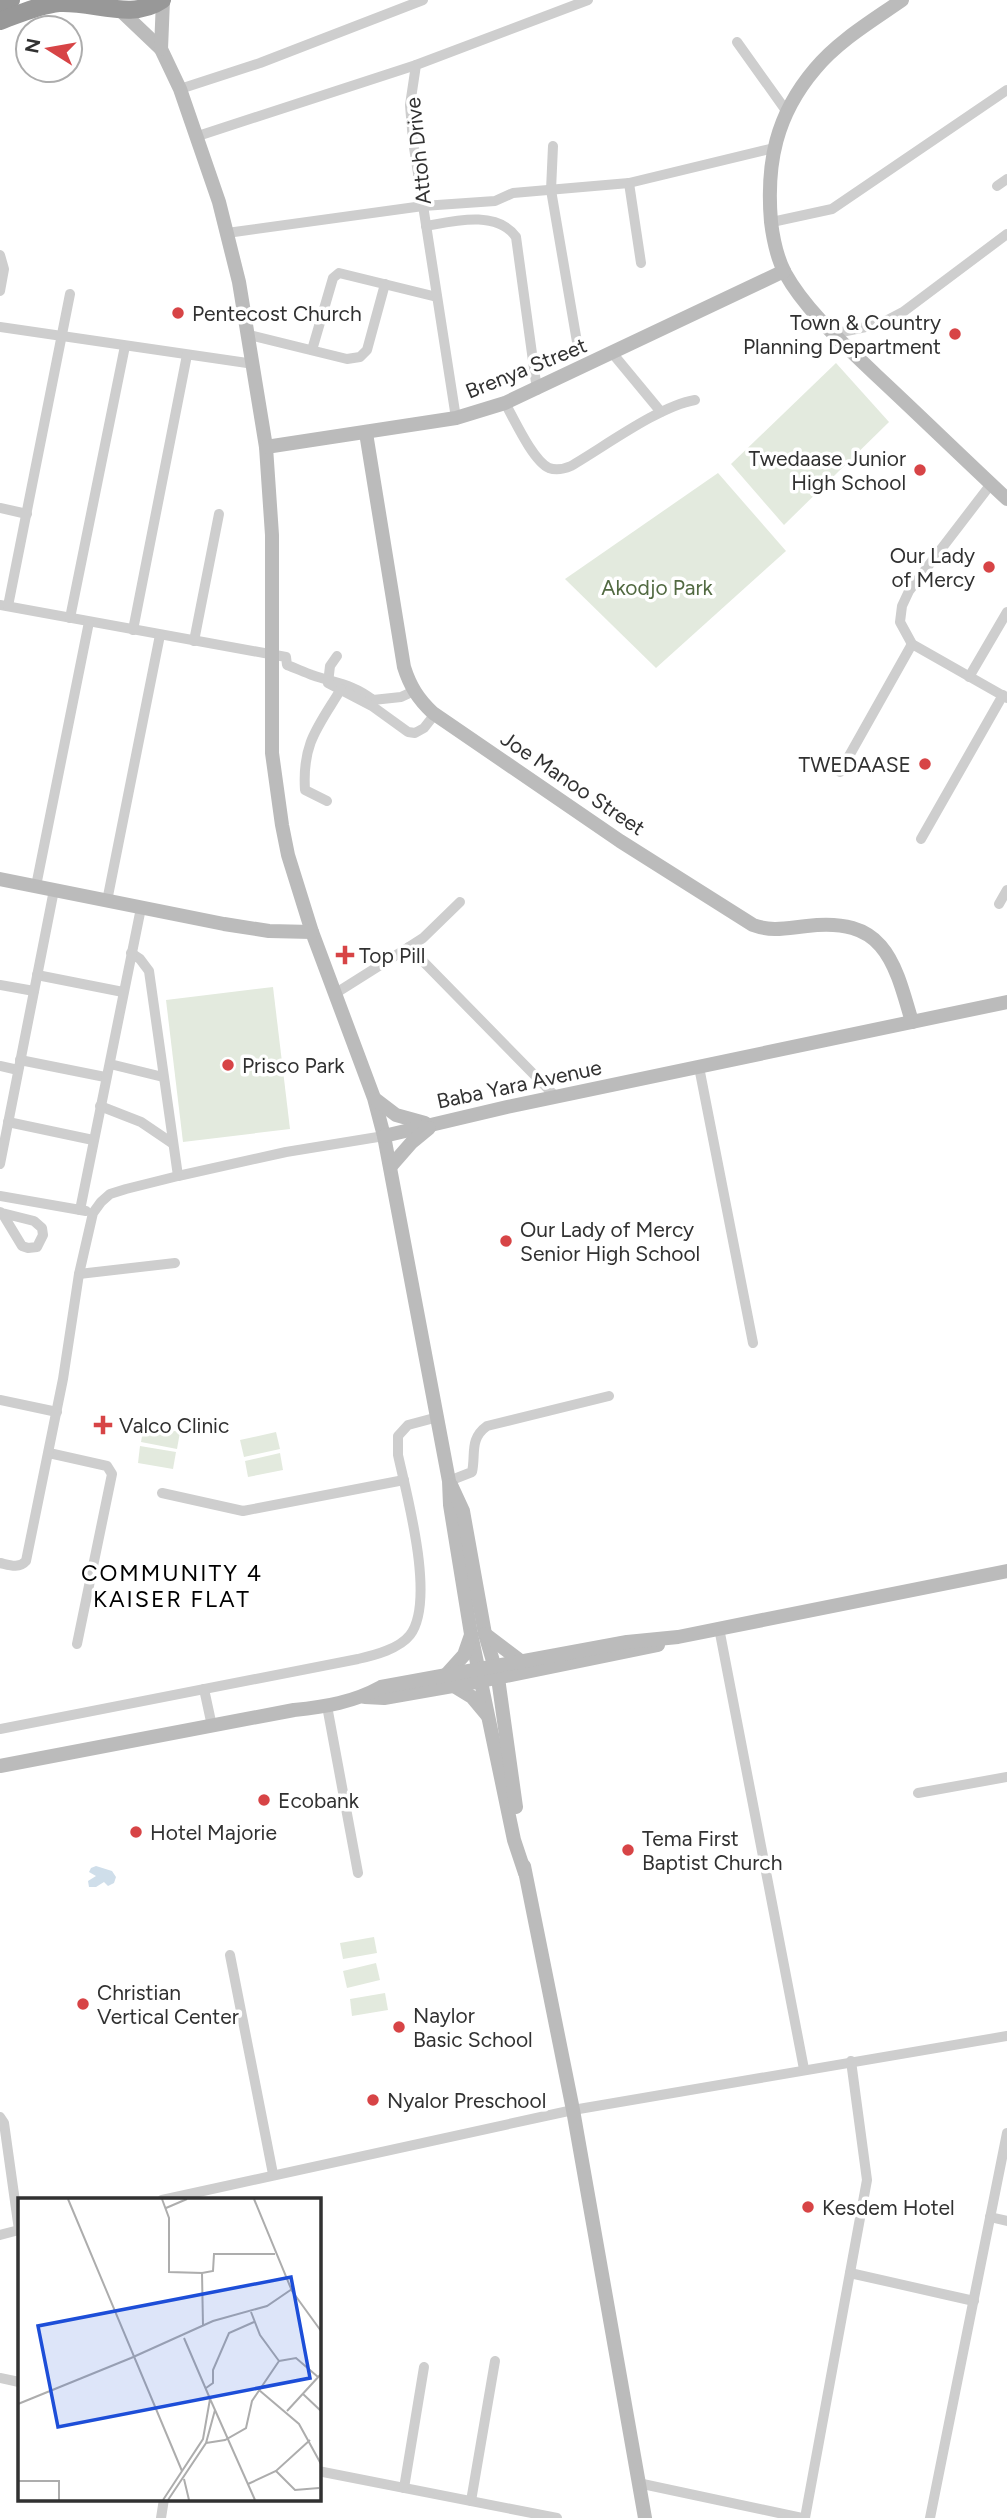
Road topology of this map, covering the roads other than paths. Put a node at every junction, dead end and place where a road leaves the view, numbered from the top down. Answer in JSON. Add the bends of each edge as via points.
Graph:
{"nodes":[{"id":1,"x":11,"y":0,"type":"edge"},
{"id":2,"x":162,"y":0,"type":"edge"},
{"id":3,"x":423,"y":0,"type":"edge"},
{"id":4,"x":555,"y":0,"type":"edge"},
{"id":5,"x":588,"y":0,"type":"edge"},
{"id":6,"x":892,"y":3,"type":"edge"},
{"id":7,"x":0,"y":4,"type":"edge"},
{"id":8,"x":112,"y":6,"type":"edge"},
{"id":9,"x":553,"y":13,"type":"junction"},
{"id":10,"x":0,"y":21,"type":"edge"},
{"id":11,"x":737,"y":42,"type":"dead end"},
{"id":12,"x":161,"y":49,"type":"junction"},
{"id":13,"x":416,"y":65,"type":"junction"},
{"id":14,"x":180,"y":89,"type":"junction"},
{"id":15,"x":1007,"y":90,"type":"edge"},
{"id":16,"x":787,"y":112,"type":"junction"},
{"id":17,"x":198,"y":136,"type":"junction"},
{"id":18,"x":553,"y":146,"type":"dead end"},
{"id":19,"x":774,"y":148,"type":"junction"},
{"id":20,"x":1007,"y":179,"type":"edge"},
{"id":21,"x":629,"y":183,"type":"junction"},
{"id":22,"x":997,"y":186,"type":"dead end"},
{"id":23,"x":551,"y":190,"type":"junction"},
{"id":24,"x":424,"y":206,"type":"junction"},
{"id":25,"x":772,"y":222,"type":"junction"},
{"id":26,"x":426,"y":226,"type":"junction"},
{"id":27,"x":227,"y":233,"type":"junction"},
{"id":28,"x":1007,"y":234,"type":"edge"},
{"id":29,"x":0,"y":255,"type":"edge"},
{"id":30,"x":642,"y":263,"type":"dead end"},
{"id":31,"x":784,"y":271,"type":"junction"},
{"id":32,"x":385,"y":284,"type":"junction"},
{"id":33,"x":0,"y":291,"type":"edge"},
{"id":34,"x":70,"y":294,"type":"dead end"},
{"id":35,"x":437,"y":297,"type":"junction"},
{"id":36,"x":0,"y":327,"type":"edge"},
{"id":37,"x":832,"y":334,"type":"junction"},
{"id":38,"x":249,"y":335,"type":"junction"},
{"id":39,"x":62,"y":338,"type":"junction"},
{"id":40,"x":577,"y":341,"type":"dead end"},
{"id":41,"x":125,"y":346,"type":"junction"},
{"id":42,"x":312,"y":350,"type":"junction"},
{"id":43,"x":613,"y":354,"type":"junction"},
{"id":44,"x":187,"y":355,"type":"junction"},
{"id":45,"x":254,"y":364,"type":"junction"},
{"id":46,"x":537,"y":390,"type":"junction"},
{"id":47,"x":695,"y":400,"type":"dead end"},
{"id":48,"x":505,"y":403,"type":"junction"},
{"id":49,"x":661,"y":412,"type":"junction"},
{"id":50,"x":456,"y":418,"type":"junction"},
{"id":51,"x":366,"y":433,"type":"junction"},
{"id":52,"x":266,"y":447,"type":"junction"},
{"id":53,"x":991,"y":484,"type":"junction"},
{"id":54,"x":1007,"y":499,"type":"edge"},
{"id":55,"x":0,"y":508,"type":"edge"},
{"id":56,"x":27,"y":514,"type":"junction"},
{"id":57,"x":219,"y":514,"type":"dead end"},
{"id":58,"x":4,"y":606,"type":"edge"},
{"id":59,"x":1007,"y":612,"type":"edge"},
{"id":60,"x":70,"y":618,"type":"junction"},
{"id":61,"x":89,"y":622,"type":"junction"},
{"id":62,"x":133,"y":630,"type":"junction"},
{"id":63,"x":160,"y":635,"type":"junction"},
{"id":64,"x":194,"y":641,"type":"junction"},
{"id":65,"x":912,"y":645,"type":"junction"},
{"id":66,"x":272,"y":656,"type":"junction"},
{"id":67,"x":337,"y":656,"type":"dead end"},
{"id":68,"x":969,"y":677,"type":"junction"},
{"id":69,"x":327,"y":678,"type":"junction"},
{"id":70,"x":341,"y":689,"type":"junction"},
{"id":71,"x":414,"y":691,"type":"junction"},
{"id":72,"x":1005,"y":696,"type":"edge"},
{"id":73,"x":435,"y":714,"type":"junction"},
{"id":74,"x":840,"y":772,"type":"dead end"},
{"id":75,"x":327,"y":801,"type":"dead end"},
{"id":76,"x":921,"y":839,"type":"dead end"},
{"id":77,"x":0,"y":879,"type":"edge"},
{"id":78,"x":36,"y":886,"type":"junction"},
{"id":79,"x":54,"y":890,"type":"junction"},
{"id":80,"x":1007,"y":890,"type":"edge"},
{"id":81,"x":107,"y":901,"type":"junction"},
{"id":82,"x":460,"y":902,"type":"dead end"},
{"id":83,"x":999,"y":904,"type":"dead end"},
{"id":84,"x":141,"y":908,"type":"junction"},
{"id":85,"x":312,"y":932,"type":"junction"},
{"id":86,"x":409,"y":947,"type":"junction"},
{"id":87,"x":131,"y":953,"type":"junction"},
{"id":88,"x":37,"y":975,"type":"junction"},
{"id":89,"x":0,"y":985,"type":"edge"},
{"id":90,"x":34,"y":991,"type":"junction"},
{"id":91,"x":123,"y":992,"type":"junction"},
{"id":92,"x":335,"y":993,"type":"junction"},
{"id":93,"x":1007,"y":1002,"type":"edge"},
{"id":94,"x":912,"y":1022,"type":"junction"},
{"id":95,"x":110,"y":1064,"type":"junction"},
{"id":96,"x":19,"y":1065,"type":"junction"},
{"id":97,"x":0,"y":1066,"type":"edge"},
{"id":98,"x":699,"y":1066,"type":"junction"},
{"id":99,"x":105,"y":1077,"type":"junction"},
{"id":100,"x":163,"y":1077,"type":"junction"},
{"id":101,"x":556,"y":1097,"type":"junction"},
{"id":102,"x":374,"y":1098,"type":"junction"},
{"id":103,"x":100,"y":1106,"type":"junction"},
{"id":104,"x":436,"y":1123,"type":"junction"},
{"id":105,"x":5,"y":1127,"type":"edge"},
{"id":106,"x":384,"y":1136,"type":"junction"},
{"id":107,"x":93,"y":1140,"type":"junction"},
{"id":108,"x":172,"y":1143,"type":"junction"},
{"id":109,"x":0,"y":1164,"type":"edge"},
{"id":110,"x":391,"y":1166,"type":"junction"},
{"id":111,"x":178,"y":1176,"type":"junction"},
{"id":112,"x":0,"y":1196,"type":"edge"},
{"id":113,"x":80,"y":1210,"type":"junction"},
{"id":114,"x":93,"y":1213,"type":"junction"},
{"id":115,"x":175,"y":1264,"type":"dead end"},
{"id":116,"x":79,"y":1274,"type":"junction"},
{"id":117,"x":753,"y":1343,"type":"dead end"},
{"id":118,"x":609,"y":1396,"type":"dead end"},
{"id":119,"x":0,"y":1400,"type":"edge"},
{"id":120,"x":57,"y":1412,"type":"junction"},
{"id":121,"x":438,"y":1417,"type":"junction"},
{"id":122,"x":49,"y":1453,"type":"junction"},
{"id":123,"x":404,"y":1480,"type":"junction"},
{"id":124,"x":449,"y":1481,"type":"junction"},
{"id":125,"x":162,"y":1493,"type":"dead end"},
{"id":126,"x":0,"y":1563,"type":"edge"},
{"id":127,"x":1007,"y":1571,"type":"edge"},
{"id":128,"x":719,"y":1628,"type":"junction"},
{"id":129,"x":478,"y":1634,"type":"junction"},
{"id":130,"x":78,"y":1644,"type":"dead end"},
{"id":131,"x":520,"y":1668,"type":"junction"},
{"id":132,"x":496,"y":1672,"type":"junction"},
{"id":133,"x":480,"y":1675,"type":"junction"},
{"id":134,"x":450,"y":1680,"type":"junction"},
{"id":135,"x":204,"y":1689,"type":"junction"},
{"id":136,"x":502,"y":1703,"type":"junction"},
{"id":137,"x":327,"y":1706,"type":"junction"},
{"id":138,"x":489,"y":1717,"type":"junction"},
{"id":139,"x":212,"y":1726,"type":"junction"},
{"id":140,"x":0,"y":1729,"type":"edge"},
{"id":141,"x":0,"y":1766,"type":"edge"},
{"id":142,"x":1007,"y":1777,"type":"edge"},
{"id":143,"x":918,"y":1793,"type":"dead end"},
{"id":144,"x":524,"y":1873,"type":"junction"},
{"id":145,"x":358,"y":1874,"type":"dead end"},
{"id":146,"x":230,"y":1955,"type":"dead end"},
{"id":147,"x":1007,"y":2036,"type":"edge"},
{"id":148,"x":851,"y":2062,"type":"junction"},
{"id":149,"x":804,"y":2069,"type":"junction"},
{"id":150,"x":573,"y":2110,"type":"junction"},
{"id":151,"x":0,"y":2117,"type":"edge"},
{"id":152,"x":1007,"y":2133,"type":"edge"},
{"id":153,"x":273,"y":2174,"type":"junction"},
{"id":154,"x":223,"y":2187,"type":"junction"},
{"id":155,"x":171,"y":2198,"type":"edge"},
{"id":156,"x":220,"y":2198,"type":"edge"},
{"id":157,"x":990,"y":2217,"type":"junction"},
{"id":158,"x":1007,"y":2221,"type":"edge"},
{"id":159,"x":18,"y":2223,"type":"edge"},
{"id":160,"x":18,"y":2230,"type":"edge"},
{"id":161,"x":0,"y":2235,"type":"edge"},
{"id":162,"x":850,"y":2273,"type":"junction"},
{"id":163,"x":974,"y":2301,"type":"junction"},
{"id":164,"x":495,"y":2361,"type":"dead end"},
{"id":165,"x":424,"y":2367,"type":"dead end"},
{"id":166,"x":0,"y":2378,"type":"edge"},
{"id":167,"x":18,"y":2382,"type":"edge"},
{"id":168,"x":320,"y":2471,"type":"edge"},
{"id":169,"x":638,"y":2483,"type":"junction"},
{"id":170,"x":404,"y":2488,"type":"junction"},
{"id":171,"x":164,"y":2500,"type":"edge"},
{"id":172,"x":471,"y":2501,"type":"junction"},
{"id":173,"x":161,"y":2518,"type":"edge"},
{"id":174,"x":556,"y":2518,"type":"edge"},
{"id":175,"x":645,"y":2518,"type":"edge"},
{"id":176,"x":804,"y":2518,"type":"edge"},
{"id":177,"x":930,"y":2518,"type":"edge"}],
"edges":[{"from":1,"to":7,"type":"highway"},
{"from":2,"to":8,"type":"highway","via":[[143,10]]},
{"from":2,"to":12,"type":"main road"},
{"from":3,"to":14,"type":"street"},
{"from":4,"to":9,"type":"street"},
{"from":5,"to":9,"type":"street"},
{"from":6,"to":16,"type":"main road","via":[[814,69]]},
{"from":8,"to":10,"type":"highway","via":[[56,3]]},
{"from":8,"to":12,"type":"main road"},
{"from":9,"to":13,"type":"street"},
{"from":11,"to":16,"type":"street"},
{"from":12,"to":14,"type":"main road"},
{"from":13,"to":17,"type":"street"},
{"from":13,"to":24,"type":"street","name":"Attoh Drive","via":[[410,105]]},
{"from":14,"to":17,"type":"main road"},
{"from":15,"to":25,"type":"street","via":[[832,209]]},
{"from":16,"to":19,"type":"main road"},
{"from":17,"to":27,"type":"main road"},
{"from":18,"to":23,"type":"street"},
{"from":19,"to":21,"type":"street"},
{"from":19,"to":25,"type":"main road","via":[[769,201]]},
{"from":20,"to":22,"type":"street"},
{"from":21,"to":23,"type":"street"},
{"from":21,"to":30,"type":"street"},
{"from":23,"to":24,"type":"street","via":[[513,193],[495,201]]},
{"from":23,"to":40,"type":"street"},
{"from":24,"to":26,"type":"street","name":"Attoh Drive"},
{"from":24,"to":27,"type":"street"},
{"from":25,"to":31,"type":"main road"},
{"from":26,"to":35,"type":"street","name":"Attoh Drive"},
{"from":26,"to":46,"type":"street","via":[[484,220],[516,237]]},
{"from":27,"to":38,"type":"main road"},
{"from":28,"to":37,"type":"street","via":[[903,312],[880,324]]},
{"from":29,"to":33,"type":"street","via":[[4,269]]},
{"from":31,"to":37,"type":"main road"},
{"from":31,"to":43,"type":"main road","name":"Brenya Street"},
{"from":32,"to":35,"type":"street"},
{"from":32,"to":42,"type":"street","via":[[365,354],[347,359]]},
{"from":32,"to":42,"type":"street","via":[[336,275]]},
{"from":34,"to":39,"type":"street"},
{"from":35,"to":50,"type":"street","name":"Attoh Drive"},
{"from":36,"to":39,"type":"street"},
{"from":37,"to":53,"type":"main road"},
{"from":38,"to":42,"type":"street"},
{"from":38,"to":45,"type":"main road"},
{"from":39,"to":41,"type":"street"},
{"from":39,"to":56,"type":"street"},
{"from":41,"to":44,"type":"street"},
{"from":41,"to":60,"type":"street"},
{"from":43,"to":46,"type":"main road","name":"Brenya Street"},
{"from":43,"to":49,"type":"street"},
{"from":44,"to":45,"type":"street"},
{"from":44,"to":62,"type":"street"},
{"from":45,"to":52,"type":"main road"},
{"from":46,"to":48,"type":"main road","name":"Brenya Street"},
{"from":47,"to":49,"type":"street"},
{"from":48,"to":49,"type":"street","via":[[539,461],[561,470]]},
{"from":48,"to":50,"type":"main road","name":"Brenya Street"},
{"from":50,"to":51,"type":"main road","name":"Brenya Street"},
{"from":51,"to":52,"type":"main road","name":"Brenya Street"},
{"from":51,"to":71,"type":"main road","name":"Joe Manoo Street","via":[[404,667]]},
{"from":52,"to":66,"type":"main road"},
{"from":53,"to":54,"type":"main road"},
{"from":53,"to":65,"type":"street","via":[[909,591],[900,622]]},
{"from":55,"to":56,"type":"street"},
{"from":56,"to":58,"type":"street"},
{"from":57,"to":64,"type":"street"},
{"from":58,"to":60,"type":"street"},
{"from":59,"to":68,"type":"street"},
{"from":60,"to":61,"type":"street"},
{"from":61,"to":62,"type":"street"},
{"from":61,"to":78,"type":"street"},
{"from":62,"to":63,"type":"street"},
{"from":63,"to":64,"type":"street"},
{"from":63,"to":81,"type":"street"},
{"from":64,"to":66,"type":"street"},
{"from":65,"to":68,"type":"street"},
{"from":65,"to":74,"type":"street"},
{"from":66,"to":69,"type":"street","via":[[286,657],[287,664]]},
{"from":66,"to":85,"type":"main road","via":[[276,790],[288,855]]},
{"from":67,"to":69,"type":"street"},
{"from":68,"to":72,"type":"street"},
{"from":69,"to":70,"type":"street"},
{"from":69,"to":71,"type":"street","via":[[373,700],[401,698]]},
{"from":70,"to":73,"type":"street","via":[[408,732],[424,728]]},
{"from":70,"to":75,"type":"street","via":[[311,737],[304,770],[305,790]]},
{"from":71,"to":73,"type":"main road","name":"Joe Manoo Street"},
{"from":72,"to":76,"type":"street"},
{"from":73,"to":94,"type":"main road","name":"Joe Manoo Street","via":[[620,841],[753,925],[786,930],[830,924],[857,929],[879,942],[892,959]]},
{"from":77,"to":78,"type":"main road"},
{"from":78,"to":79,"type":"main road"},
{"from":79,"to":81,"type":"main road"},
{"from":79,"to":88,"type":"street"},
{"from":80,"to":83,"type":"street"},
{"from":81,"to":84,"type":"main road"},
{"from":82,"to":86,"type":"street"},
{"from":84,"to":85,"type":"main road","via":[[269,931]]},
{"from":84,"to":87,"type":"street"},
{"from":85,"to":92,"type":"main road"},
{"from":86,"to":92,"type":"street"},
{"from":86,"to":101,"type":"street"},
{"from":87,"to":91,"type":"street"},
{"from":87,"to":100,"type":"street","via":[[149,971]]},
{"from":88,"to":90,"type":"street"},
{"from":88,"to":91,"type":"street"},
{"from":89,"to":90,"type":"street"},
{"from":90,"to":96,"type":"street"},
{"from":91,"to":95,"type":"street"},
{"from":92,"to":102,"type":"main road"},
{"from":93,"to":94,"type":"main road","name":"Baba Yara Avenue"},
{"from":94,"to":98,"type":"main road","name":"Baba Yara Avenue"},
{"from":95,"to":99,"type":"street"},
{"from":95,"to":100,"type":"street"},
{"from":96,"to":97,"type":"street"},
{"from":96,"to":99,"type":"street"},
{"from":96,"to":105,"type":"street"},
{"from":98,"to":101,"type":"main road","name":"Baba Yara Avenue"},
{"from":98,"to":117,"type":"street"},
{"from":99,"to":103,"type":"street"},
{"from":100,"to":108,"type":"street"},
{"from":101,"to":104,"type":"main road","name":"Baba Yara Avenue"},
{"from":102,"to":104,"type":"main road","via":[[409,1121]]},
{"from":102,"to":106,"type":"main road"},
{"from":103,"to":107,"type":"street"},
{"from":103,"to":108,"type":"street","via":[[141,1122]]},
{"from":104,"to":106,"type":"main road","name":"Baba Yara Avenue"},
{"from":104,"to":110,"type":"main road"},
{"from":105,"to":107,"type":"street"},
{"from":105,"to":109,"type":"street"},
{"from":106,"to":110,"type":"main road"},
{"from":106,"to":111,"type":"street"},
{"from":107,"to":113,"type":"street"},
{"from":108,"to":111,"type":"street"},
{"from":110,"to":121,"type":"main road"},
{"from":111,"to":114,"type":"street","via":[[110,1194]]},
{"from":112,"to":113,"type":"street"},
{"from":113,"to":114,"type":"street"},
{"from":114,"to":116,"type":"street"},
{"from":115,"to":116,"type":"street"},
{"from":116,"to":120,"type":"street"},
{"from":118,"to":124,"type":"street","via":[[487,1426],[474,1443],[472,1472]]},
{"from":119,"to":120,"type":"street"},
{"from":120,"to":122,"type":"street"},
{"from":121,"to":123,"type":"street","via":[[408,1425],[398,1436]]},
{"from":121,"to":124,"type":"main road"},
{"from":122,"to":126,"type":"street","via":[[26,1560],[16,1566]]},
{"from":122,"to":130,"type":"street","via":[[112,1471]]},
{"from":123,"to":125,"type":"street","via":[[243,1511]]},
{"from":123,"to":135,"type":"street","via":[[421,1597],[410,1635],[402,1643],[365,1657]]},
{"from":124,"to":129,"type":"main road"},
{"from":127,"to":128,"type":"main road"},
{"from":128,"to":131,"type":"main road","via":[[627,1642]]},
{"from":128,"to":149,"type":"street"},
{"from":129,"to":131,"type":"main road"},
{"from":129,"to":132,"type":"main road"},
{"from":129,"to":133,"type":"main road"},
{"from":129,"to":134,"type":"main road"},
{"from":131,"to":132,"type":"main road"},
{"from":131,"to":136,"type":"main road"},
{"from":132,"to":133,"type":"main road"},
{"from":132,"to":136,"type":"main road"},
{"from":133,"to":134,"type":"main road"},
{"from":133,"to":138,"type":"main road"},
{"from":134,"to":137,"type":"main road","via":[[384,1698],[363,1697]]},
{"from":134,"to":138,"type":"main road"},
{"from":135,"to":139,"type":"street"},
{"from":135,"to":140,"type":"street"},
{"from":136,"to":144,"type":"main road"},
{"from":137,"to":139,"type":"main road"},
{"from":137,"to":145,"type":"street"},
{"from":138,"to":144,"type":"main road"},
{"from":139,"to":141,"type":"main road"},
{"from":142,"to":143,"type":"street"},
{"from":144,"to":150,"type":"main road"},
{"from":146,"to":153,"type":"street"},
{"from":147,"to":148,"type":"street"},
{"from":148,"to":149,"type":"street"},
{"from":148,"to":162,"type":"street","via":[[867,2180]]},
{"from":149,"to":150,"type":"street"},
{"from":150,"to":153,"type":"street"},
{"from":150,"to":169,"type":"main road"},
{"from":151,"to":159,"type":"street"},
{"from":152,"to":157,"type":"street"},
{"from":153,"to":154,"type":"street"},
{"from":154,"to":155,"type":"street"},
{"from":154,"to":156,"type":"street"},
{"from":157,"to":158,"type":"street"},
{"from":157,"to":163,"type":"street"},
{"from":160,"to":161,"type":"street"},
{"from":162,"to":163,"type":"street"},
{"from":162,"to":176,"type":"street"},
{"from":163,"to":177,"type":"street"},
{"from":164,"to":172,"type":"street"},
{"from":165,"to":170,"type":"street"},
{"from":166,"to":167,"type":"street"},
{"from":168,"to":170,"type":"street"},
{"from":169,"to":175,"type":"main road"},
{"from":169,"to":176,"type":"street"},
{"from":170,"to":172,"type":"street"},
{"from":171,"to":173,"type":"street"},
{"from":172,"to":174,"type":"street"}]}
